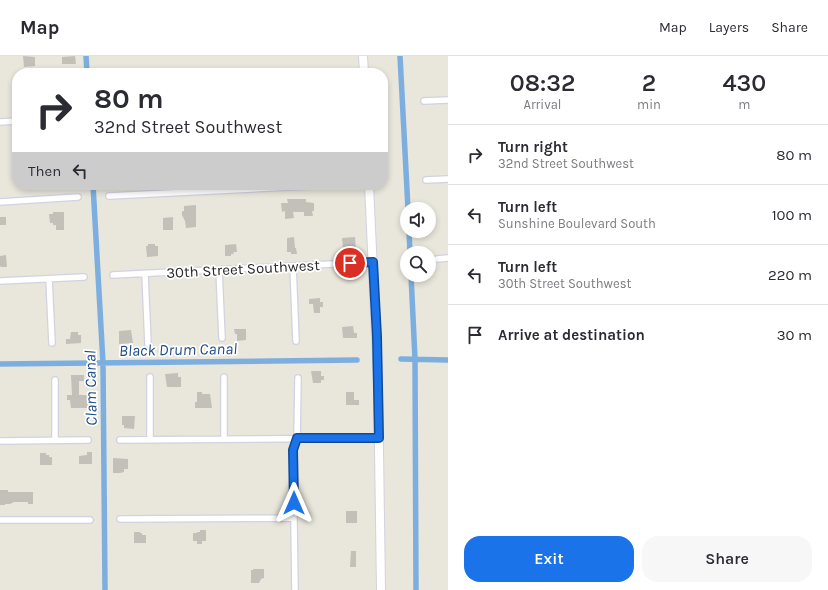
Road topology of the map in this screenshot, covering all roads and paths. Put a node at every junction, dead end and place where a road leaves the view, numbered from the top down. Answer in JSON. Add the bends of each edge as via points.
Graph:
{"nodes":[{"id":1,"x":363,"y":56,"type":"edge"},
{"id":2,"x":364,"y":68,"type":"edge"},
{"id":3,"x":448,"y":100,"type":"edge"},
{"id":4,"x":424,"y":101,"type":"dead end"},
{"id":5,"x":12,"y":121,"type":"edge"},
{"id":6,"x":0,"y":122,"type":"edge"},
{"id":7,"x":448,"y":179,"type":"edge"},
{"id":8,"x":426,"y":180,"type":"dead end"},
{"id":9,"x":230,"y":190,"type":"edge"},
{"id":10,"x":369,"y":190,"type":"edge"},
{"id":11,"x":109,"y":196,"type":"dead end"},
{"id":12,"x":78,"y":197,"type":"dead end"},
{"id":13,"x":0,"y":202,"type":"edge"},
{"id":14,"x":448,"y":258,"type":"edge"},
{"id":15,"x":437,"y":259,"type":"dead end"},
{"id":16,"x":373,"y":262,"type":"junction"},
{"id":17,"x":293,"y":266,"type":"junction"},
{"id":18,"x":219,"y":270,"type":"junction"},
{"id":19,"x":145,"y":274,"type":"junction"},
{"id":20,"x":113,"y":275,"type":"dead end"},
{"id":21,"x":84,"y":277,"type":"dead end"},
{"id":22,"x":49,"y":279,"type":"junction"},
{"id":23,"x":0,"y":281,"type":"edge"},
{"id":24,"x":222,"y":338,"type":"dead end"},
{"id":25,"x":296,"y":342,"type":"dead end"},
{"id":26,"x":52,"y":343,"type":"dead end"},
{"id":27,"x":148,"y":344,"type":"dead end"},
{"id":28,"x":150,"y":377,"type":"dead end"},
{"id":29,"x":224,"y":377,"type":"dead end"},
{"id":30,"x":298,"y":378,"type":"dead end"},
{"id":31,"x":55,"y":380,"type":"dead end"},
{"id":32,"x":297,"y":438,"type":"junction"},
{"id":33,"x":379,"y":438,"type":"junction"},
{"id":34,"x":224,"y":439,"type":"junction"},
{"id":35,"x":55,"y":440,"type":"junction"},
{"id":36,"x":88,"y":440,"type":"dead end"},
{"id":37,"x":120,"y":440,"type":"dead end"},
{"id":38,"x":150,"y":440,"type":"junction"},
{"id":39,"x":0,"y":441,"type":"edge"},
{"id":40,"x":294,"y":518,"type":"junction"},
{"id":41,"x":120,"y":519,"type":"dead end"},
{"id":42,"x":0,"y":520,"type":"edge"},
{"id":43,"x":90,"y":520,"type":"dead end"},
{"id":44,"x":295,"y":590,"type":"edge"},
{"id":45,"x":380,"y":590,"type":"edge"}],
"edges":[{"from":1,"to":2,"type":"street"},
{"from":3,"to":4,"type":"street"},
{"from":5,"to":6,"type":"street"},
{"from":7,"to":8,"type":"street"},
{"from":9,"to":11,"type":"street"},
{"from":10,"to":16,"type":"street"},
{"from":12,"to":13,"type":"street"},
{"from":14,"to":15,"type":"street"},
{"from":16,"to":17,"type":"street","name":"30th Street Southwest"},
{"from":16,"to":33,"type":"street"},
{"from":17,"to":18,"type":"street","name":"30th Street Southwest"},
{"from":17,"to":25,"type":"street"},
{"from":18,"to":19,"type":"street","name":"30th Street Southwest"},
{"from":18,"to":24,"type":"street"},
{"from":19,"to":20,"type":"street","name":"30th Street Southwest"},
{"from":19,"to":27,"type":"street"},
{"from":21,"to":22,"type":"street"},
{"from":22,"to":23,"type":"street"},
{"from":22,"to":26,"type":"street"},
{"from":28,"to":38,"type":"street"},
{"from":29,"to":34,"type":"street"},
{"from":30,"to":32,"type":"street"},
{"from":31,"to":35,"type":"street"},
{"from":32,"to":33,"type":"street"},
{"from":32,"to":34,"type":"street"},
{"from":32,"to":40,"type":"street","via":[[293,450]]},
{"from":33,"to":45,"type":"street"},
{"from":34,"to":38,"type":"street"},
{"from":35,"to":36,"type":"street"},
{"from":35,"to":39,"type":"street"},
{"from":37,"to":38,"type":"street"},
{"from":40,"to":41,"type":"street"},
{"from":40,"to":44,"type":"street"},
{"from":42,"to":43,"type":"street"}]}
